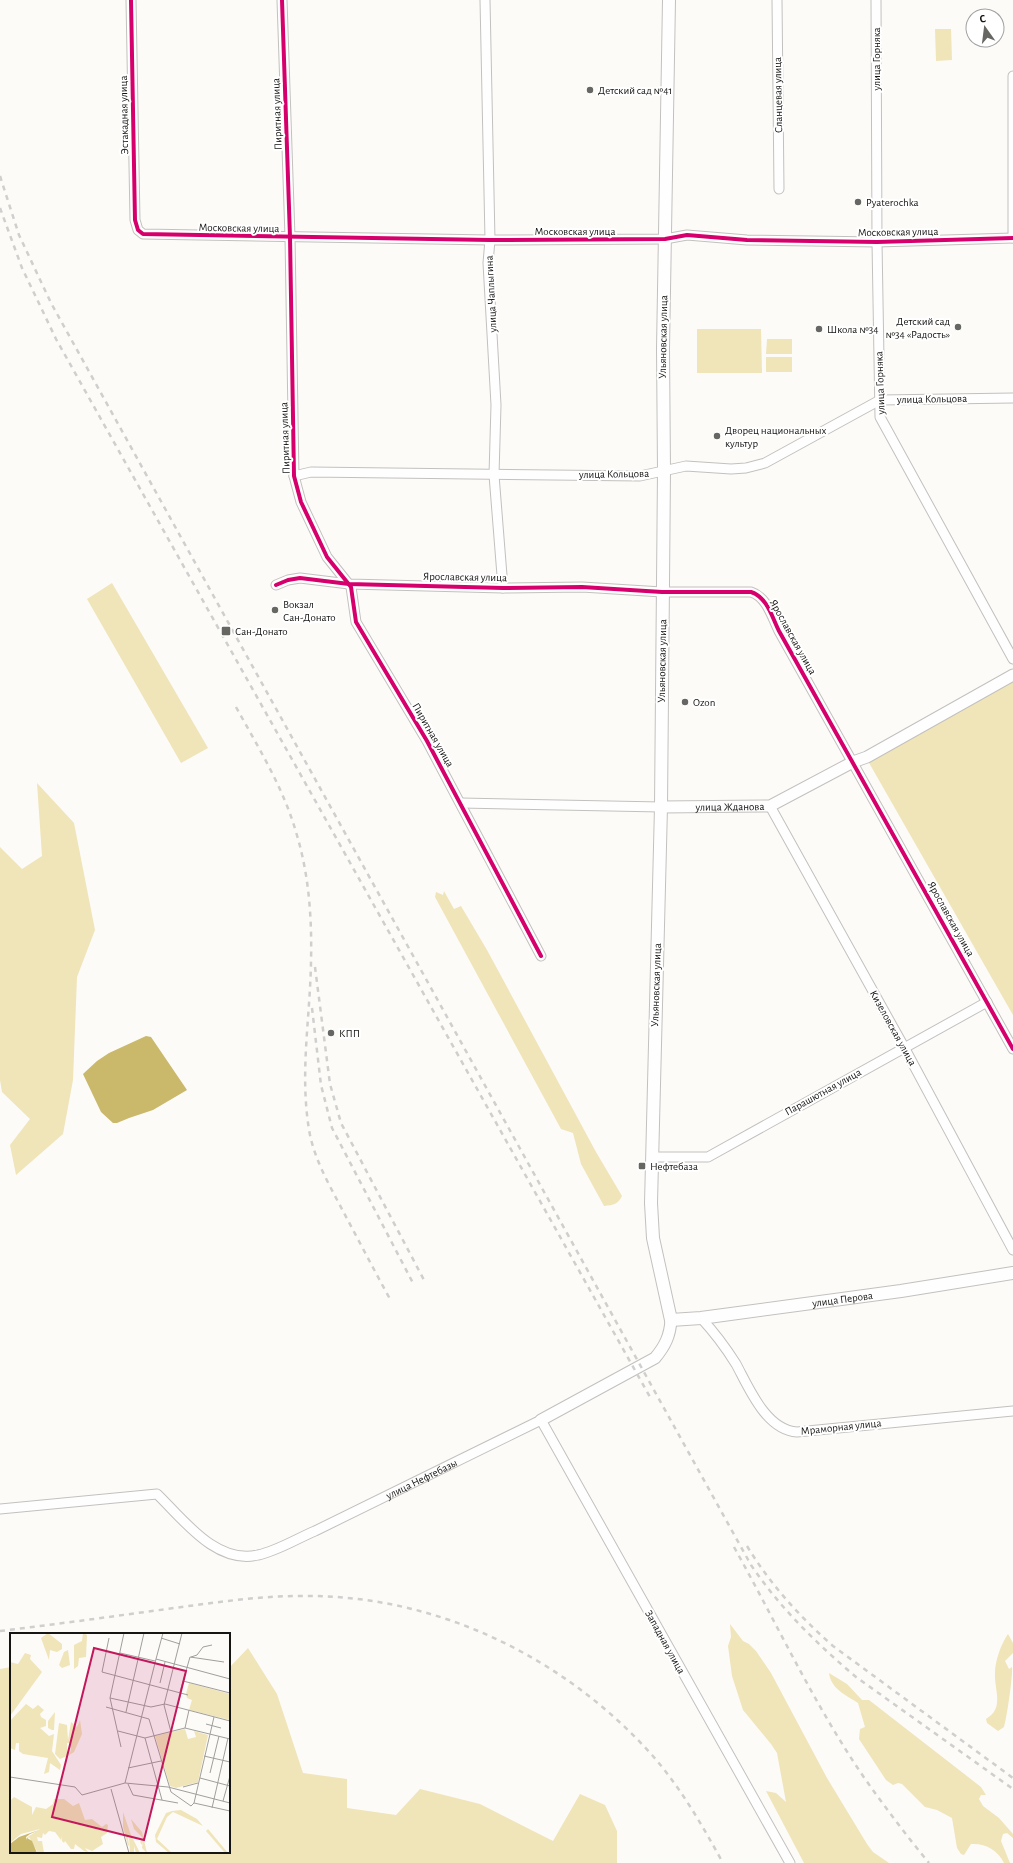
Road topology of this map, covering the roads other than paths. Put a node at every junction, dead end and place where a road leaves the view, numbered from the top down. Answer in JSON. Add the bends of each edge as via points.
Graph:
{"nodes":[{"id":1,"x":131,"y":0,"type":"edge"},
{"id":2,"x":282,"y":0,"type":"edge"},
{"id":3,"x":485,"y":0,"type":"edge"},
{"id":4,"x":669,"y":0,"type":"edge"},
{"id":5,"x":777,"y":0,"type":"edge"},
{"id":6,"x":876,"y":0,"type":"edge"},
{"id":7,"x":1013,"y":76,"type":"edge"},
{"id":8,"x":1013,"y":114,"type":"edge"},
{"id":9,"x":779,"y":189,"type":"dead end"},
{"id":10,"x":138,"y":230,"type":"joint"},
{"id":11,"x":290,"y":237,"type":"junction"},
{"id":12,"x":1013,"y":238,"type":"edge"},
{"id":13,"x":665,"y":239,"type":"junction"},
{"id":14,"x":490,"y":240,"type":"junction"},
{"id":15,"x":876,"y":242,"type":"junction"},
{"id":16,"x":1013,"y":398,"type":"edge"},
{"id":17,"x":880,"y":400,"type":"junction"},
{"id":18,"x":664,"y":471,"type":"junction"},
{"id":19,"x":494,"y":475,"type":"junction"},
{"id":20,"x":294,"y":476,"type":"junction"},
{"id":21,"x":349,"y":584,"type":"junction"},
{"id":22,"x":276,"y":585,"type":"dead end"},
{"id":23,"x":503,"y":588,"type":"junction"},
{"id":24,"x":662,"y":592,"type":"junction"},
{"id":25,"x":1013,"y":659,"type":"edge"},
{"id":26,"x":1013,"y":675,"type":"edge"},
{"id":27,"x":853,"y":762,"type":"junction"},
{"id":28,"x":461,"y":803,"type":"junction"},
{"id":29,"x":770,"y":806,"type":"junction"},
{"id":30,"x":661,"y":807,"type":"junction"},
{"id":31,"x":541,"y":956,"type":"dead end"},
{"id":32,"x":987,"y":1002,"type":"junction"},
{"id":33,"x":904,"y":1047,"type":"junction"},
{"id":34,"x":1013,"y":1049,"type":"edge"},
{"id":35,"x":652,"y":1157,"type":"junction"},
{"id":36,"x":1013,"y":1250,"type":"edge"},
{"id":37,"x":1013,"y":1272,"type":"edge"},
{"id":38,"x":702,"y":1318,"type":"junction"},
{"id":39,"x":671,"y":1320,"type":"junction"},
{"id":40,"x":1013,"y":1410,"type":"edge"},
{"id":41,"x":541,"y":1420,"type":"junction"},
{"id":42,"x":0,"y":1509,"type":"edge"},
{"id":43,"x":790,"y":1863,"type":"edge"}],
"edges":[{"from":1,"to":10,"type":"street","name":"Эстакадная улица","via":[[135,220]]},
{"from":2,"to":11,"type":"street","name":"Пиритная улица"},
{"from":3,"to":14,"type":"street","name":"улица Чаплыгина"},
{"from":4,"to":13,"type":"main road","name":"Ульяновская улица"},
{"from":5,"to":9,"type":"street","name":"Сланцевая улица"},
{"from":6,"to":15,"type":"street","name":"улица Горняка"},
{"from":7,"to":8,"type":"street"},
{"from":8,"to":12,"type":"street"},
{"from":10,"to":11,"type":"street","name":"Московская улица","via":[[150,235]]},
{"from":11,"to":14,"type":"street","name":"Московская улица"},
{"from":11,"to":20,"type":"street","name":"Пиритная улица"},
{"from":12,"to":15,"type":"street","name":"Московская улица"},
{"from":13,"to":14,"type":"street","name":"Московская улица"},
{"from":13,"to":15,"type":"street","name":"Московская улица","via":[[687,235],[747,240]]},
{"from":13,"to":18,"type":"main road","name":"Ульяновская улица"},
{"from":14,"to":19,"type":"street","name":"улица Чаплыгина","via":[[488,263],[496,405]]},
{"from":15,"to":17,"type":"street","name":"улица Горняка"},
{"from":16,"to":17,"type":"street","name":"улица Кольцова"},
{"from":17,"to":18,"type":"street","name":"улица Кольцова","via":[[765,463],[746,468],[686,466]]},
{"from":17,"to":25,"type":"street","name":"улица Горняка","via":[[880,417],[884,427]]},
{"from":18,"to":19,"type":"street","name":"улица Кольцова","via":[[640,476]]},
{"from":18,"to":24,"type":"main road","name":"Ульяновская улица"},
{"from":19,"to":20,"type":"street","name":"улица Кольцова","via":[[311,472]]},
{"from":19,"to":23,"type":"street","name":"улица Чаплыгина"},
{"from":20,"to":21,"type":"street","name":"Пиритная улица","via":[[301,502],[327,557]]},
{"from":21,"to":22,"type":"street","name":"Ярославская улица","via":[[300,578]]},
{"from":21,"to":23,"type":"street","name":"Ярославская улица"},
{"from":21,"to":28,"type":"street","name":"Пиритная улица","via":[[356,622]]},
{"from":23,"to":24,"type":"street","name":"Ярославская улица","via":[[582,587]]},
{"from":24,"to":27,"type":"street","name":"Ярославская улица","via":[[758,594],[765,602]]},
{"from":24,"to":30,"type":"main road","name":"Ульяновская улица"},
{"from":26,"to":27,"type":"street","name":"улица Жданова","via":[[867,758]]},
{"from":27,"to":29,"type":"street","name":"улица Жданова"},
{"from":27,"to":32,"type":"street","name":"Ярославская улица"},
{"from":28,"to":30,"type":"street","name":"улица Жданова"},
{"from":28,"to":31,"type":"street","name":"Пиритная улица"},
{"from":29,"to":30,"type":"street","name":"улица Жданова"},
{"from":29,"to":33,"type":"street","name":"Кизеловская улица"},
{"from":30,"to":35,"type":"main road","name":"Ульяновская улица"},
{"from":32,"to":33,"type":"street","name":"Парашютная улица"},
{"from":32,"to":34,"type":"street","name":"Ярославская улица"},
{"from":33,"to":35,"type":"street","name":"Парашютная улица","via":[[708,1157]]},
{"from":33,"to":36,"type":"street","name":"Кизеловская улица"},
{"from":35,"to":39,"type":"main road","name":"Ульяновская улица","via":[[652,1233]]},
{"from":37,"to":38,"type":"main road","name":"улица Перова","via":[[901,1291]]},
{"from":38,"to":39,"type":"main road","name":"улица Перова"},
{"from":38,"to":40,"type":"street","name":"Мраморная улица","via":[[725,1348],[759,1405],[779,1426],[787,1430],[797,1432]]},
{"from":39,"to":41,"type":"street","name":"улица Нефтебазы","via":[[666,1342],[654,1358]]},
{"from":41,"to":42,"type":"street","name":"улица Нефтебазы","via":[[315,1531],[252,1556],[236,1556],[215,1548],[157,1494]]},
{"from":41,"to":43,"type":"street","name":"Западная улица"}]}
